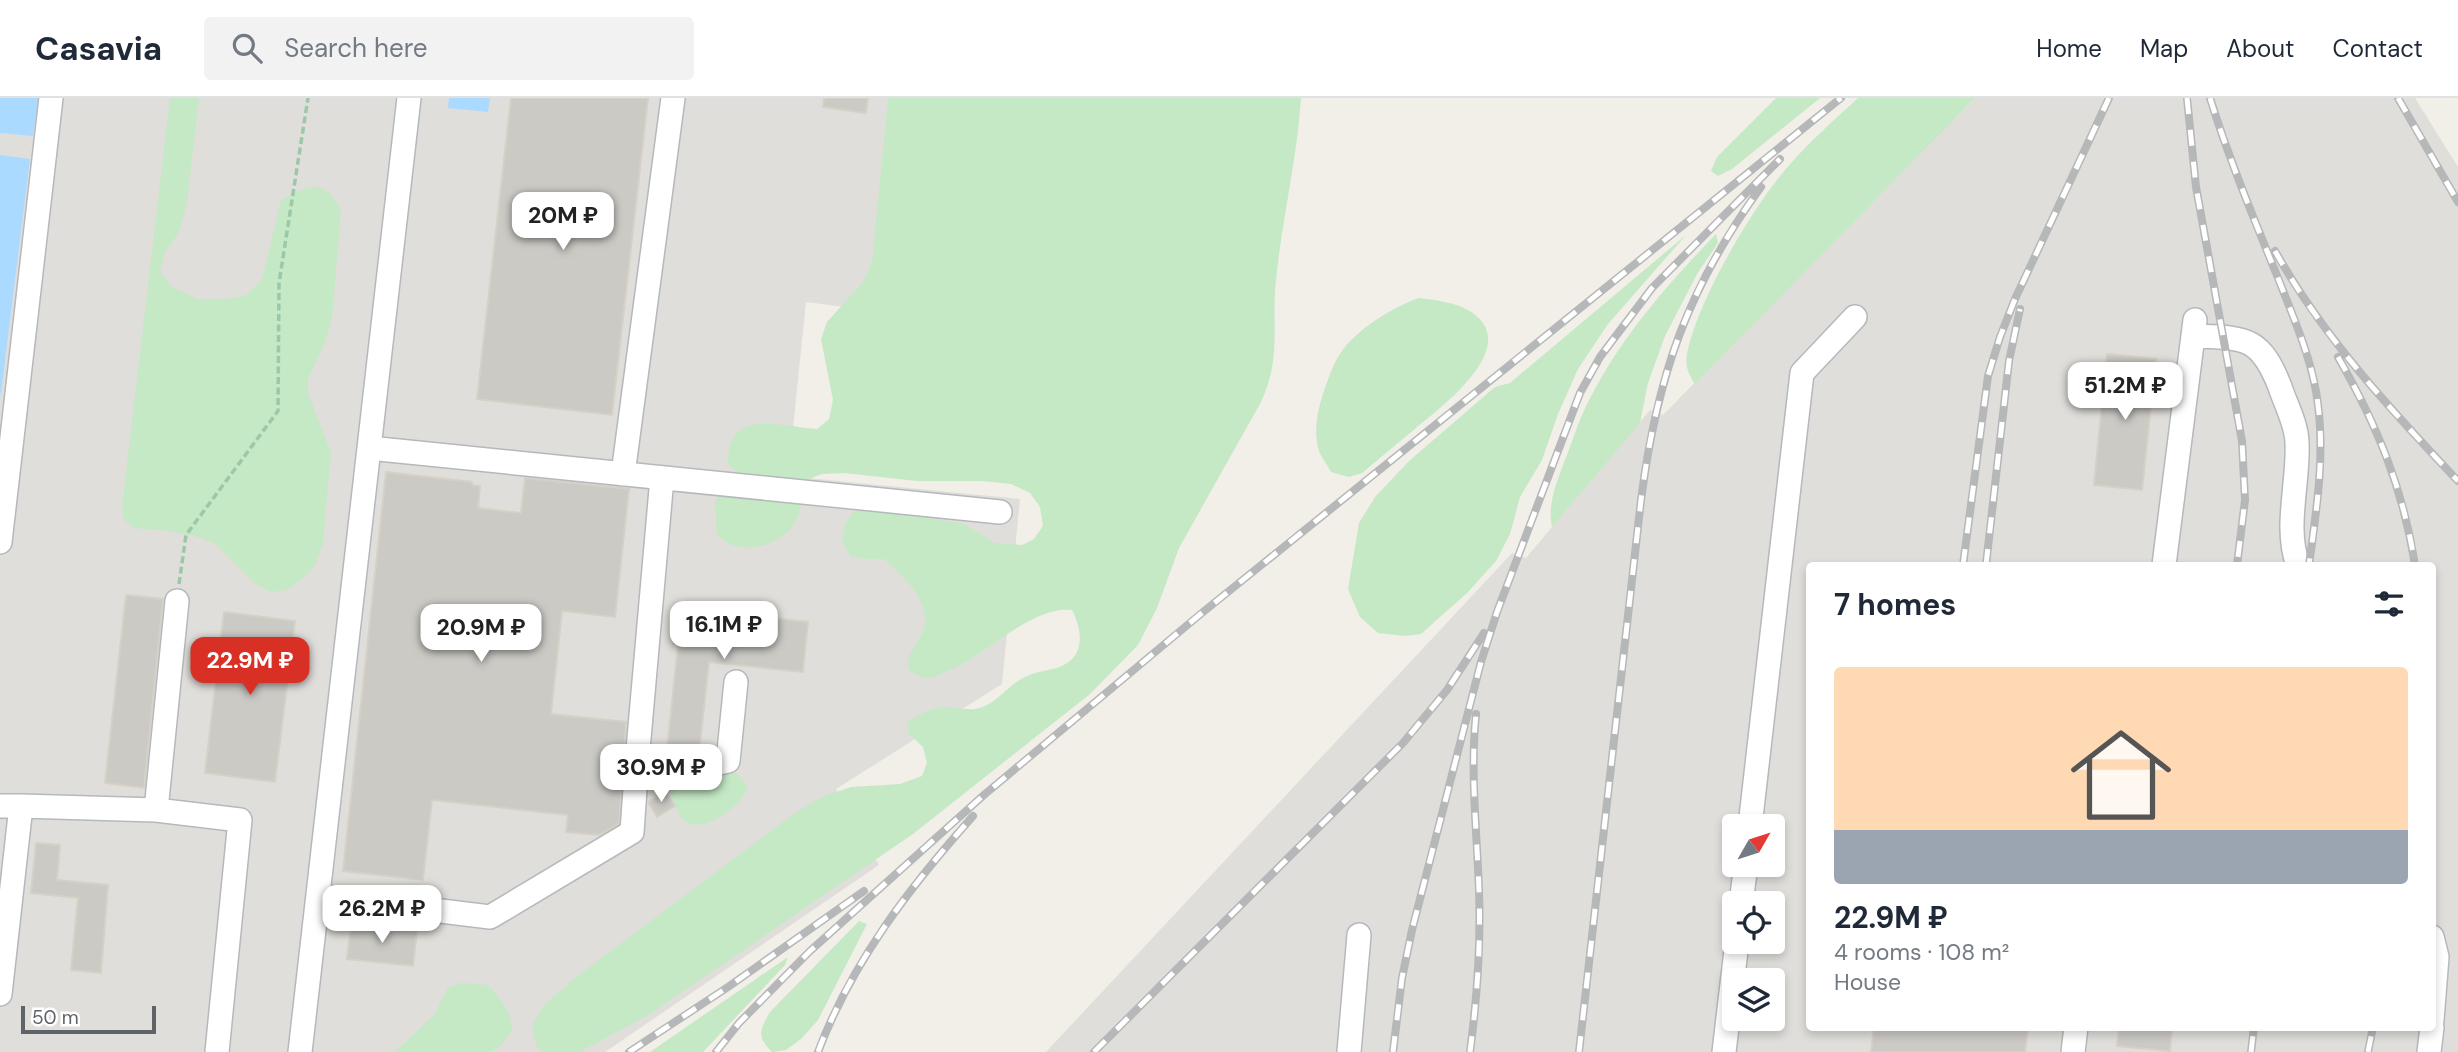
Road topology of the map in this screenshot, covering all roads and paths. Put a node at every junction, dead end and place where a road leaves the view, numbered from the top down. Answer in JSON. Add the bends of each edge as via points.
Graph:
{"nodes":[{"id":1,"x":51,"y":98,"type":"edge"},
{"id":2,"x":308,"y":98,"type":"edge"},
{"id":3,"x":409,"y":98,"type":"edge"},
{"id":4,"x":673,"y":98,"type":"edge"},
{"id":5,"x":1855,"y":317,"type":"dead end"},
{"id":6,"x":369,"y":448,"type":"junction"},
{"id":7,"x":623,"y":474,"type":"junction"},
{"id":8,"x":662,"y":478,"type":"junction"},
{"id":9,"x":1000,"y":512,"type":"dead end"},
{"id":10,"x":0,"y":542,"type":"edge"},
{"id":11,"x":2164,"y":562,"type":"edge"},
{"id":12,"x":2297,"y":562,"type":"edge"},
{"id":13,"x":177,"y":601,"type":"joint"},
{"id":14,"x":736,"y":682,"type":"dead end"},
{"id":15,"x":637,"y":761,"type":"junction"},
{"id":16,"x":11,"y":806,"type":"edge"},
{"id":17,"x":156,"y":810,"type":"junction"},
{"id":18,"x":1751,"y":814,"type":"edge"},
{"id":19,"x":317,"y":895,"type":"junction"},
{"id":20,"x":1359,"y":935,"type":"dead end"},
{"id":21,"x":1736,"y":954,"type":"edge"},
{"id":22,"x":0,"y":994,"type":"edge"},
{"id":23,"x":2076,"y":1031,"type":"edge"},
{"id":24,"x":2432,"y":1031,"type":"edge"},
{"id":25,"x":218,"y":1052,"type":"edge"},
{"id":26,"x":300,"y":1052,"type":"edge"},
{"id":27,"x":1349,"y":1052,"type":"edge"},
{"id":28,"x":1724,"y":1052,"type":"edge"},
{"id":29,"x":2073,"y":1052,"type":"edge"},
{"id":30,"x":2429,"y":1052,"type":"edge"}],
"edges":[{"from":1,"to":10,"type":"lane"},
{"from":2,"to":13,"type":"path","via":[[279,283],[278,411],[186,535]]},
{"from":3,"to":6,"type":"lane"},
{"from":4,"to":7,"type":"lane"},
{"from":5,"to":18,"type":"lane","via":[[1802,373]]},
{"from":6,"to":7,"type":"lane"},
{"from":6,"to":19,"type":"lane"},
{"from":7,"to":8,"type":"lane"},
{"from":8,"to":9,"type":"lane"},
{"from":8,"to":15,"type":"lane"},
{"from":11,"to":12,"type":"lane","via":[[2194,328],[2242,339],[2259,349],[2272,367],[2297,440],[2292,529]]},
{"from":13,"to":17,"type":"lane"},
{"from":14,"to":15,"type":"lane","via":[[728,761],[696,768]]},
{"from":15,"to":19,"type":"lane","via":[[632,832],[490,917]]},
{"from":16,"to":17,"type":"lane"},
{"from":16,"to":22,"type":"lane"},
{"from":17,"to":25,"type":"lane","via":[[240,820]]},
{"from":19,"to":26,"type":"lane"},
{"from":20,"to":27,"type":"lane"},
{"from":21,"to":28,"type":"lane"},
{"from":23,"to":29,"type":"lane"},
{"from":24,"to":30,"type":"lane"}]}
